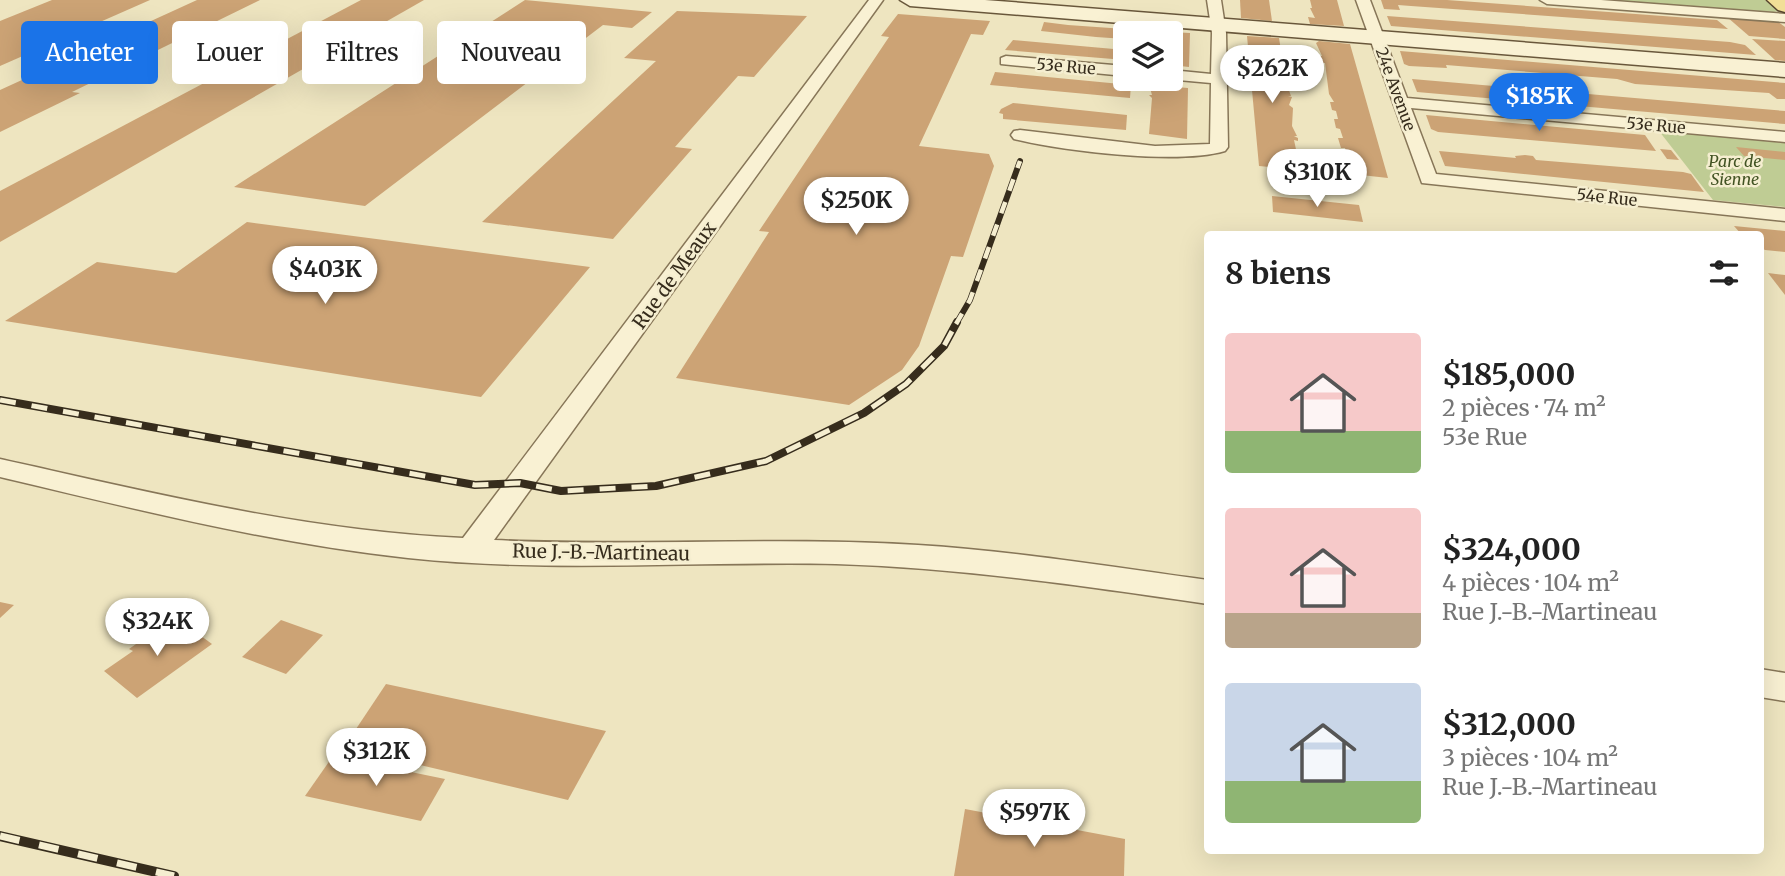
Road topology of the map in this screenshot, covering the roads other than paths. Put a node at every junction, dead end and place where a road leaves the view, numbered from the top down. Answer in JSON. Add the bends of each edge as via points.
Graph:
{"nodes":[{"id":1,"x":876,"y":0,"type":"edge"},
{"id":2,"x":910,"y":0,"type":"edge"},
{"id":3,"x":1213,"y":0,"type":"edge"},
{"id":4,"x":1363,"y":0,"type":"edge"},
{"id":5,"x":1547,"y":0,"type":"edge"},
{"id":6,"x":1777,"y":0,"type":"edge"},
{"id":7,"x":1585,"y":1,"type":"edge"},
{"id":8,"x":1785,"y":6,"type":"edge"},
{"id":9,"x":1785,"y":18,"type":"edge"},
{"id":10,"x":1216,"y":24,"type":"junction"},
{"id":11,"x":1377,"y":37,"type":"junction"},
{"id":12,"x":1006,"y":61,"type":"dead end"},
{"id":13,"x":1785,"y":69,"type":"edge"},
{"id":14,"x":1113,"y":70,"type":"edge"},
{"id":15,"x":1183,"y":76,"type":"edge"},
{"id":16,"x":1219,"y":79,"type":"junction"},
{"id":17,"x":1401,"y":102,"type":"junction"},
{"id":18,"x":1020,"y":135,"type":"dead end"},
{"id":19,"x":1785,"y":136,"type":"edge"},
{"id":20,"x":1185,"y":152,"type":"joint"},
{"id":21,"x":1429,"y":179,"type":"joint"},
{"id":22,"x":1785,"y":215,"type":"edge"},
{"id":23,"x":0,"y":468,"type":"edge"},
{"id":24,"x":471,"y":550,"type":"junction"},
{"id":25,"x":1204,"y":591,"type":"edge"},
{"id":26,"x":1764,"y":684,"type":"edge"},
{"id":27,"x":1785,"y":687,"type":"edge"}],
"edges":[{"from":1,"to":24,"type":"street","name":"Rue de Meaux"},
{"from":2,"to":10,"type":"main road"},
{"from":3,"to":10,"type":"street"},
{"from":4,"to":11,"type":"street","name":"24e Avenue"},
{"from":5,"to":7,"type":"street"},
{"from":6,"to":8,"type":"main road"},
{"from":7,"to":9,"type":"street"},
{"from":10,"to":11,"type":"main road"},
{"from":10,"to":16,"type":"street"},
{"from":11,"to":13,"type":"main road"},
{"from":11,"to":17,"type":"street","name":"24e Avenue"},
{"from":12,"to":14,"type":"street","name":"53e Rue"},
{"from":15,"to":16,"type":"street"},
{"from":16,"to":20,"type":"street","via":[[1219,147]]},
{"from":17,"to":19,"type":"street","name":"53e Rue"},
{"from":17,"to":21,"type":"street","name":"24e Avenue"},
{"from":18,"to":20,"type":"street"},
{"from":21,"to":22,"type":"street","name":"54e Rue"},
{"from":23,"to":24,"type":"street","name":"Rue J.-B.-Martineau","via":[[208,516],[305,533]]},
{"from":24,"to":25,"type":"street","name":"Rue J.-B.-Martineau","via":[[576,555],[919,556]]},
{"from":26,"to":27,"type":"street"}]}
